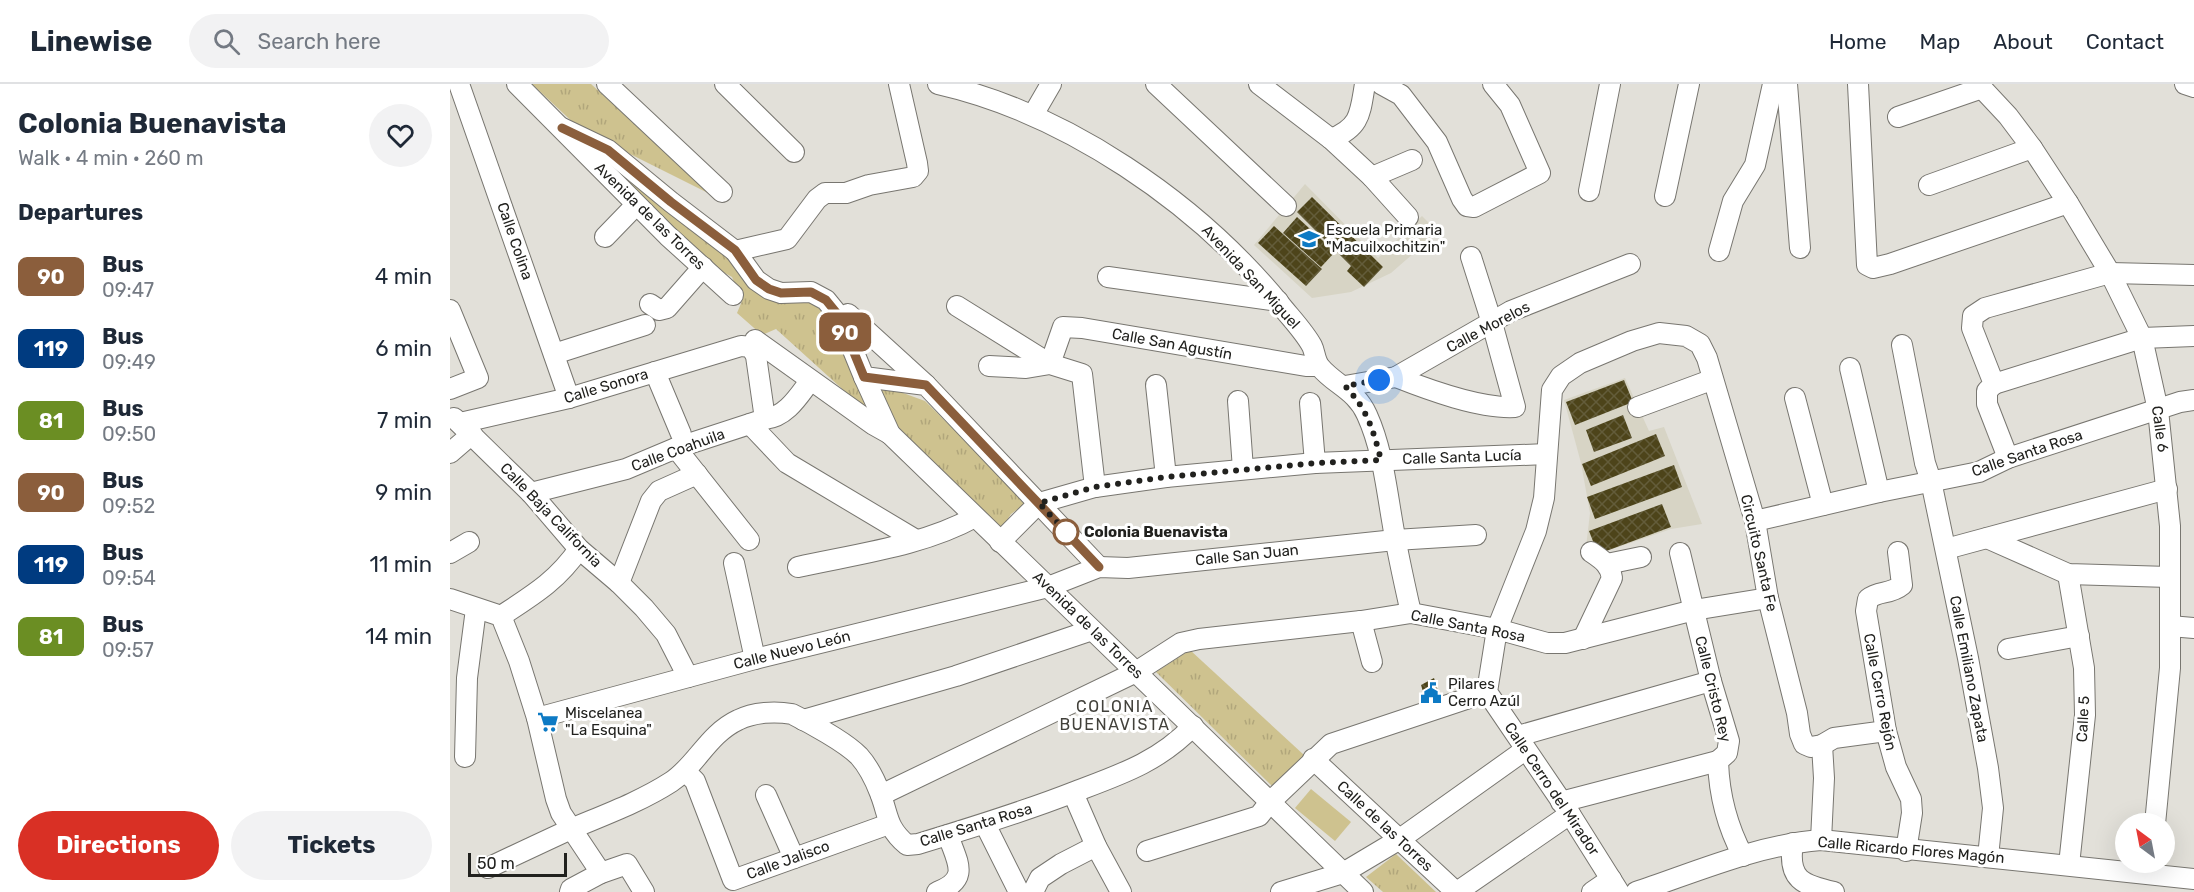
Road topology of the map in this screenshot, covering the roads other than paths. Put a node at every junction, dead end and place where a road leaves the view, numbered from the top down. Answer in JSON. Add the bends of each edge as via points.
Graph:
{"nodes":[{"id":1,"x":459,"y":84,"type":"edge"},
{"id":2,"x":517,"y":84,"type":"edge"},
{"id":3,"x":607,"y":84,"type":"edge"},
{"id":4,"x":725,"y":84,"type":"edge"},
{"id":5,"x":899,"y":84,"type":"edge"},
{"id":6,"x":938,"y":84,"type":"edge"},
{"id":7,"x":1156,"y":84,"type":"edge"},
{"id":8,"x":1259,"y":84,"type":"edge"},
{"id":9,"x":1365,"y":84,"type":"edge"},
{"id":10,"x":1381,"y":84,"type":"edge"},
{"id":11,"x":1493,"y":84,"type":"edge"},
{"id":12,"x":1610,"y":84,"type":"edge"},
{"id":13,"x":1689,"y":84,"type":"edge"},
{"id":14,"x":1773,"y":84,"type":"edge"},
{"id":15,"x":1787,"y":84,"type":"edge"},
{"id":16,"x":1858,"y":84,"type":"edge"},
{"id":17,"x":2185,"y":84,"type":"edge"},
{"id":18,"x":1045,"y":86,"type":"edge"},
{"id":19,"x":1980,"y":86,"type":"edge"},
{"id":20,"x":2194,"y":87,"type":"edge"},
{"id":21,"x":1033,"y":115,"type":"junction"},
{"id":22,"x":1898,"y":117,"type":"dead end"},
{"id":23,"x":562,"y":128,"type":"junction"},
{"id":24,"x":1331,"y":140,"type":"junction"},
{"id":25,"x":2032,"y":148,"type":"junction"},
{"id":26,"x":794,"y":152,"type":"dead end"},
{"id":27,"x":1412,"y":160,"type":"dead end"},
{"id":28,"x":1372,"y":177,"type":"junction"},
{"id":29,"x":1929,"y":185,"type":"dead end"},
{"id":30,"x":1589,"y":191,"type":"dead end"},
{"id":31,"x":722,"y":192,"type":"dead end"},
{"id":32,"x":1665,"y":196,"type":"dead end"},
{"id":33,"x":2068,"y":202,"type":"junction"},
{"id":34,"x":636,"y":205,"type":"junction"},
{"id":35,"x":1286,"y":206,"type":"dead end"},
{"id":36,"x":1408,"y":217,"type":"dead end"},
{"id":37,"x":605,"y":237,"type":"dead end"},
{"id":38,"x":1800,"y":248,"type":"dead end"},
{"id":39,"x":735,"y":250,"type":"junction"},
{"id":40,"x":1719,"y":251,"type":"dead end"},
{"id":41,"x":1471,"y":257,"type":"dead end"},
{"id":42,"x":1630,"y":264,"type":"dead end"},
{"id":43,"x":703,"y":267,"type":"junction"},
{"id":44,"x":2110,"y":273,"type":"junction"},
{"id":45,"x":2194,"y":275,"type":"edge"},
{"id":46,"x":1108,"y":277,"type":"dead end"},
{"id":47,"x":733,"y":295,"type":"dead end"},
{"id":48,"x":1278,"y":301,"type":"junction"},
{"id":49,"x":650,"y":304,"type":"dead end"},
{"id":50,"x":957,"y":306,"type":"dead end"},
{"id":51,"x":450,"y":310,"type":"edge"},
{"id":52,"x":848,"y":314,"type":"dead end"},
{"id":53,"x":1492,"y":323,"type":"junction"},
{"id":54,"x":645,"y":325,"type":"dead end"},
{"id":55,"x":2194,"y":336,"type":"edge"},
{"id":56,"x":2142,"y":338,"type":"junction"},
{"id":57,"x":753,"y":344,"type":"junction"},
{"id":58,"x":1902,"y":345,"type":"dead end"},
{"id":59,"x":554,"y":354,"type":"junction"},
{"id":60,"x":1050,"y":364,"type":"junction"},
{"id":61,"x":988,"y":366,"type":"dead end"},
{"id":62,"x":1319,"y":366,"type":"junction"},
{"id":63,"x":1850,"y":368,"type":"dead end"},
{"id":64,"x":655,"y":372,"type":"junction"},
{"id":65,"x":864,"y":377,"type":"junction"},
{"id":66,"x":1396,"y":377,"type":"junction"},
{"id":67,"x":1712,"y":380,"type":"junction"},
{"id":68,"x":810,"y":381,"type":"junction"},
{"id":69,"x":1994,"y":384,"type":"junction"},
{"id":70,"x":926,"y":385,"type":"junction"},
{"id":71,"x":1156,"y":385,"type":"dead end"},
{"id":72,"x":1345,"y":386,"type":"junction"},
{"id":73,"x":450,"y":389,"type":"edge"},
{"id":74,"x":1795,"y":398,"type":"dead end"},
{"id":75,"x":569,"y":399,"type":"junction"},
{"id":76,"x":2194,"y":400,"type":"edge"},
{"id":77,"x":1238,"y":401,"type":"dead end"},
{"id":78,"x":1310,"y":403,"type":"dead end"},
{"id":79,"x":1638,"y":407,"type":"dead end"},
{"id":80,"x":2158,"y":410,"type":"junction"},
{"id":81,"x":757,"y":421,"type":"junction"},
{"id":82,"x":461,"y":424,"type":"edge"},
{"id":83,"x":891,"y":434,"type":"junction"},
{"id":84,"x":679,"y":441,"type":"junction"},
{"id":85,"x":450,"y":453,"type":"edge"},
{"id":86,"x":1547,"y":454,"type":"junction"},
{"id":87,"x":2008,"y":458,"type":"junction"},
{"id":88,"x":1381,"y":460,"type":"junction"},
{"id":89,"x":1316,"y":463,"type":"junction"},
{"id":90,"x":1243,"y":469,"type":"junction"},
{"id":91,"x":697,"y":474,"type":"junction"},
{"id":92,"x":1166,"y":477,"type":"junction"},
{"id":93,"x":1931,"y":481,"type":"junction"},
{"id":94,"x":1095,"y":487,"type":"junction"},
{"id":95,"x":2167,"y":489,"type":"junction"},
{"id":96,"x":1879,"y":492,"type":"junction"},
{"id":97,"x":531,"y":493,"type":"junction"},
{"id":98,"x":1039,"y":503,"type":"junction"},
{"id":99,"x":1823,"y":505,"type":"junction"},
{"id":100,"x":975,"y":517,"type":"junction"},
{"id":101,"x":1755,"y":521,"type":"junction"},
{"id":102,"x":1476,"y":535,"type":"dead end"},
{"id":103,"x":1987,"y":538,"type":"junction"},
{"id":104,"x":749,"y":540,"type":"dead end"},
{"id":105,"x":916,"y":540,"type":"junction"},
{"id":106,"x":1395,"y":540,"type":"junction"},
{"id":107,"x":469,"y":542,"type":"dead end"},
{"id":108,"x":1000,"y":542,"type":"junction"},
{"id":109,"x":579,"y":549,"type":"junction"},
{"id":110,"x":1946,"y":549,"type":"junction"},
{"id":111,"x":1591,"y":552,"type":"dead end"},
{"id":112,"x":1898,"y":552,"type":"dead end"},
{"id":113,"x":450,"y":553,"type":"edge"},
{"id":114,"x":1680,"y":553,"type":"dead end"},
{"id":115,"x":1641,"y":557,"type":"dead end"},
{"id":116,"x":734,"y":563,"type":"dead end"},
{"id":117,"x":1607,"y":564,"type":"junction"},
{"id":118,"x":798,"y":567,"type":"dead end"},
{"id":119,"x":1099,"y":567,"type":"junction"},
{"id":120,"x":2068,"y":574,"type":"junction"},
{"id":121,"x":2169,"y":577,"type":"junction"},
{"id":122,"x":619,"y":583,"type":"junction"},
{"id":123,"x":1048,"y":587,"type":"junction"},
{"id":124,"x":1768,"y":598,"type":"junction"},
{"id":125,"x":450,"y":599,"type":"edge"},
{"id":126,"x":476,"y":609,"type":"junction"},
{"id":127,"x":1694,"y":610,"type":"junction"},
{"id":128,"x":1411,"y":613,"type":"junction"},
{"id":129,"x":501,"y":616,"type":"junction"},
{"id":130,"x":1361,"y":621,"type":"junction"},
{"id":131,"x":2170,"y":626,"type":"junction"},
{"id":132,"x":1497,"y":628,"type":"junction"},
{"id":133,"x":2194,"y":628,"type":"edge"},
{"id":134,"x":1092,"y":630,"type":"junction"},
{"id":135,"x":2079,"y":636,"type":"junction"},
{"id":136,"x":1583,"y":639,"type":"junction"},
{"id":137,"x":2008,"y":649,"type":"dead end"},
{"id":138,"x":755,"y":659,"type":"junction"},
{"id":139,"x":1372,"y":662,"type":"dead end"},
{"id":140,"x":1136,"y":672,"type":"junction"},
{"id":141,"x":459,"y":676,"type":"edge"},
{"id":142,"x":688,"y":677,"type":"junction"},
{"id":143,"x":1711,"y":681,"type":"junction"},
{"id":144,"x":1487,"y":692,"type":"junction"},
{"id":145,"x":537,"y":718,"type":"junction"},
{"id":146,"x":803,"y":720,"type":"junction"},
{"id":147,"x":1192,"y":726,"type":"junction"},
{"id":148,"x":1886,"y":731,"type":"junction"},
{"id":149,"x":1521,"y":743,"type":"junction"},
{"id":150,"x":1813,"y":745,"type":"junction"},
{"id":151,"x":465,"y":757,"type":"dead end"},
{"id":152,"x":1313,"y":759,"type":"junction"},
{"id":153,"x":1718,"y":761,"type":"junction"},
{"id":154,"x":685,"y":771,"type":"junction"},
{"id":155,"x":1073,"y":793,"type":"junction"},
{"id":156,"x":766,"y":795,"type":"dead end"},
{"id":157,"x":880,"y":795,"type":"junction"},
{"id":158,"x":1269,"y":803,"type":"junction"},
{"id":159,"x":1565,"y":808,"type":"junction"},
{"id":160,"x":2156,"y":813,"type":"edge"},
{"id":161,"x":889,"y":824,"type":"junction"},
{"id":162,"x":985,"y":824,"type":"junction"},
{"id":163,"x":572,"y":829,"type":"junction"},
{"id":164,"x":948,"y":835,"type":"junction"},
{"id":165,"x":1400,"y":839,"type":"junction"},
{"id":166,"x":1821,"y":840,"type":"junction"},
{"id":167,"x":1793,"y":843,"type":"junction"},
{"id":168,"x":1096,"y":846,"type":"junction"},
{"id":169,"x":1147,"y":851,"type":"dead end"},
{"id":170,"x":1906,"y":851,"type":"junction"},
{"id":171,"x":1743,"y":856,"type":"junction"},
{"id":172,"x":1988,"y":857,"type":"junction"},
{"id":173,"x":794,"y":858,"type":"junction"},
{"id":174,"x":2069,"y":865,"type":"junction"},
{"id":175,"x":488,"y":868,"type":"dead end"},
{"id":176,"x":600,"y":873,"type":"junction"},
{"id":177,"x":1343,"y":873,"type":"junction"},
{"id":178,"x":2144,"y":876,"type":"edge"},
{"id":179,"x":2194,"y":879,"type":"edge"},
{"id":180,"x":1615,"y":885,"type":"edge"},
{"id":181,"x":734,"y":886,"type":"edge"},
{"id":182,"x":947,"y":888,"type":"edge"},
{"id":183,"x":570,"y":892,"type":"edge"},
{"id":184,"x":644,"y":892,"type":"edge"},
{"id":185,"x":1019,"y":892,"type":"edge"},
{"id":186,"x":1033,"y":892,"type":"edge"},
{"id":187,"x":1120,"y":892,"type":"edge"},
{"id":188,"x":1281,"y":892,"type":"edge"},
{"id":189,"x":1363,"y":892,"type":"edge"},
{"id":190,"x":1456,"y":892,"type":"edge"},
{"id":191,"x":1592,"y":892,"type":"edge"},
{"id":192,"x":1636,"y":892,"type":"edge"},
{"id":193,"x":1834,"y":892,"type":"edge"}],
"edges":[{"from":1,"to":59,"type":"street","name":"Calle Colina"},
{"from":2,"to":23,"type":"street","name":"Avenida de las Torres"},
{"from":3,"to":31,"type":"street"},
{"from":4,"to":26,"type":"street"},
{"from":5,"to":39,"type":"street","via":[[917,163],[918,171],[913,177],[846,193],[825,193],[787,239]]},
{"from":6,"to":21,"type":"street","name":"Avenida San Miguel"},
{"from":7,"to":35,"type":"street"},
{"from":8,"to":24,"type":"street"},
{"from":9,"to":24,"type":"street","via":[[1356,124]]},
{"from":10,"to":11,"type":"street","via":[[1401,95],[1437,142],[1462,199],[1467,206],[1474,207],[1540,173],[1510,105]]},
{"from":12,"to":30,"type":"street"},
{"from":13,"to":32,"type":"street"},
{"from":14,"to":40,"type":"street","via":[[1755,165],[1734,201]]},
{"from":15,"to":38,"type":"street"},
{"from":16,"to":33,"type":"street","via":[[1867,265],[1873,268],[1890,264]]},
{"from":17,"to":20,"type":"street"},
{"from":18,"to":21,"type":"street"},
{"from":19,"to":22,"type":"street"},
{"from":19,"to":25,"type":"street","name":"Calle 6"},
{"from":21,"to":48,"type":"street","name":"Avenida San Miguel","via":[[1107,155],[1182,206],[1223,242]]},
{"from":23,"to":34,"type":"street","name":"Avenida de las Torres"},
{"from":23,"to":39,"type":"street","via":[[608,150]]},
{"from":24,"to":28,"type":"street"},
{"from":25,"to":29,"type":"street"},
{"from":25,"to":33,"type":"street","name":"Calle 6"},
{"from":27,"to":28,"type":"street"},
{"from":28,"to":36,"type":"street"},
{"from":33,"to":44,"type":"street","name":"Calle 6"},
{"from":34,"to":37,"type":"street"},
{"from":34,"to":43,"type":"street","name":"Avenida de las Torres"},
{"from":39,"to":65,"type":"street","via":[[756,280],[769,289],[781,293],[811,292],[826,300],[839,316]]},
{"from":41,"to":53,"type":"street"},
{"from":42,"to":53,"type":"street","name":"Calle Morelos","via":[[1511,311]]},
{"from":43,"to":47,"type":"street","name":"Avenida de las Torres"},
{"from":43,"to":49,"type":"street","via":[[667,308]]},
{"from":44,"to":45,"type":"street"},
{"from":44,"to":56,"type":"street","name":"Calle 6"},
{"from":44,"to":69,"type":"street","via":[[1985,308],[1972,316],[1972,328]]},
{"from":46,"to":48,"type":"street"},
{"from":48,"to":62,"type":"street","name":"Avenida San Miguel","via":[[1312,345]]},
{"from":50,"to":60,"type":"street"},
{"from":51,"to":73,"type":"street","via":[[478,378]]},
{"from":52,"to":70,"type":"street"},
{"from":53,"to":66,"type":"street","name":"Calle Morelos"},
{"from":53,"to":66,"type":"street","via":[[1515,407],[1472,401]]},
{"from":54,"to":59,"type":"street"},
{"from":55,"to":56,"type":"street"},
{"from":56,"to":69,"type":"street"},
{"from":56,"to":80,"type":"street","name":"Calle 6"},
{"from":57,"to":64,"type":"street","name":"Calle Sonora"},
{"from":57,"to":68,"type":"street","name":"Avenida de las Torres"},
{"from":57,"to":81,"type":"street"},
{"from":58,"to":93,"type":"street","name":"Calle Emiliano Zapata"},
{"from":59,"to":75,"type":"street","name":"Calle Colina"},
{"from":60,"to":61,"type":"street","via":[[1026,368]]},
{"from":60,"to":62,"type":"street","name":"Calle San Agustín","via":[[1063,327],[1073,327]]},
{"from":60,"to":94,"type":"street","via":[[1082,374]]},
{"from":62,"to":72,"type":"street","name":"Avenida San Miguel"},
{"from":63,"to":96,"type":"street"},
{"from":64,"to":75,"type":"street","name":"Calle Sonora"},
{"from":64,"to":84,"type":"street"},
{"from":65,"to":70,"type":"street"},
{"from":65,"to":83,"type":"street","name":"Avenida de las Torres"},
{"from":66,"to":72,"type":"street","name":"Calle Morelos"},
{"from":67,"to":79,"type":"street"},
{"from":67,"to":86,"type":"street","name":"Circuito Santa Fe","via":[[1700,344],[1686,336],[1659,333],[1580,363],[1561,375],[1552,390]]},
{"from":67,"to":101,"type":"street","name":"Circuito Santa Fe"},
{"from":68,"to":81,"type":"street","name":"Calle Coahuila","via":[[784,412]]},
{"from":68,"to":83,"type":"street","name":"Avenida de las Torres"},
{"from":69,"to":87,"type":"street","via":[[1987,391],[1987,404]]},
{"from":70,"to":98,"type":"street"},
{"from":71,"to":92,"type":"street"},
{"from":72,"to":88,"type":"street","name":"Avenida San Miguel","via":[[1366,412]]},
{"from":74,"to":99,"type":"street"},
{"from":75,"to":82,"type":"street","name":"Calle Sonora"},
{"from":76,"to":80,"type":"street","name":"Calle Santa Rosa"},
{"from":77,"to":90,"type":"street"},
{"from":78,"to":89,"type":"street"},
{"from":80,"to":87,"type":"street","name":"Calle Santa Rosa"},
{"from":80,"to":95,"type":"street","name":"Calle 6"},
{"from":81,"to":84,"type":"street","name":"Calle Coahuila"},
{"from":81,"to":105,"type":"street","via":[[787,464]]},
{"from":82,"to":85,"type":"street","name":"Calle Sonora"},
{"from":82,"to":97,"type":"street","name":"Calle Baja California"},
{"from":83,"to":100,"type":"street","name":"Avenida de las Torres"},
{"from":84,"to":91,"type":"street"},
{"from":84,"to":97,"type":"street","name":"Calle Coahuila","via":[[626,469]]},
{"from":86,"to":88,"type":"street","name":"Calle Santa Lucía"},
{"from":86,"to":132,"type":"street","via":[[1544,498],[1536,531]]},
{"from":87,"to":93,"type":"street","name":"Calle Santa Rosa","via":[[1979,472]]},
{"from":88,"to":89,"type":"street","name":"Calle Santa Lucía"},
{"from":88,"to":106,"type":"street","name":"Avenida San Miguel"},
{"from":89,"to":90,"type":"street","name":"Calle Santa Lucía"},
{"from":90,"to":92,"type":"street","name":"Calle Santa Lucía"},
{"from":91,"to":104,"type":"street"},
{"from":91,"to":122,"type":"street","via":[[659,490],[651,501]]},
{"from":92,"to":94,"type":"street","name":"Calle Santa Lucía"},
{"from":93,"to":96,"type":"street","name":"Calle Santa Rosa"},
{"from":93,"to":110,"type":"street","name":"Calle Emiliano Zapata"},
{"from":94,"to":98,"type":"street","name":"Calle Santa Lucía"},
{"from":95,"to":103,"type":"street"},
{"from":95,"to":121,"type":"street","name":"Calle 6"},
{"from":96,"to":99,"type":"street","name":"Calle Santa Rosa"},
{"from":97,"to":109,"type":"street","name":"Calle Baja California"},
{"from":98,"to":108,"type":"street","name":"Calle Santa Lucía"},
{"from":98,"to":119,"type":"street"},
{"from":99,"to":101,"type":"street","name":"Calle Santa Rosa"},
{"from":100,"to":105,"type":"street","via":[[953,529]]},
{"from":100,"to":108,"type":"street","name":"Avenida de las Torres"},
{"from":101,"to":124,"type":"street","name":"Circuito Santa Fe"},
{"from":102,"to":106,"type":"street"},
{"from":103,"to":110,"type":"street"},
{"from":103,"to":120,"type":"street"},
{"from":105,"to":118,"type":"street"},
{"from":106,"to":119,"type":"street","name":"Calle San Juan","via":[[1128,568]]},
{"from":106,"to":128,"type":"street","name":"Avenida San Miguel"},
{"from":107,"to":113,"type":"street"},
{"from":108,"to":123,"type":"street","name":"Avenida de las Torres"},
{"from":109,"to":122,"type":"street","name":"Calle Baja California"},
{"from":109,"to":129,"type":"street","via":[[564,570]]},
{"from":110,"to":172,"type":"street","name":"Calle Emiliano Zapata","via":[[1989,778],[1993,808]]},
{"from":111,"to":117,"type":"street"},
{"from":112,"to":148,"type":"street","name":"Calle Cerro Rejón","via":[[1902,585],[1894,591],[1874,594],[1868,599],[1866,611]]},
{"from":114,"to":127,"type":"street","name":"Calle Cristo Rey"},
{"from":115,"to":117,"type":"street"},
{"from":116,"to":138,"type":"street"},
{"from":117,"to":136,"type":"street","via":[[1611,578]]},
{"from":119,"to":123,"type":"street","name":"Calle Nuevo León"},
{"from":120,"to":121,"type":"street"},
{"from":120,"to":135,"type":"street","name":"Calle 5"},
{"from":121,"to":131,"type":"street","name":"Calle 6"},
{"from":122,"to":142,"type":"street","name":"Calle Baja California","via":[[666,634]]},
{"from":123,"to":134,"type":"street","name":"Avenida de las Torres"},
{"from":123,"to":138,"type":"street","name":"Calle Nuevo León"},
{"from":124,"to":127,"type":"street","name":"Calle Santa Rosa"},
{"from":124,"to":150,"type":"street","name":"Circuito Santa Fe","via":[[1800,734]]},
{"from":125,"to":126,"type":"street"},
{"from":126,"to":129,"type":"street"},
{"from":126,"to":141,"type":"street"},
{"from":127,"to":136,"type":"street","name":"Calle Santa Rosa"},
{"from":127,"to":143,"type":"street","name":"Calle Cristo Rey"},
{"from":128,"to":130,"type":"street","name":"Calle Santa Rosa"},
{"from":128,"to":132,"type":"street","name":"Calle Santa Rosa"},
{"from":129,"to":145,"type":"street"},
{"from":130,"to":139,"type":"street"},
{"from":130,"to":140,"type":"street","name":"Calle Santa Rosa","via":[[1199,639],[1181,644]]},
{"from":131,"to":133,"type":"street"},
{"from":131,"to":160,"type":"street","name":"Calle 6","via":[[2170,668]]},
{"from":132,"to":136,"type":"street","name":"Calle Santa Rosa","via":[[1546,643]]},
{"from":132,"to":144,"type":"street"},
{"from":134,"to":140,"type":"street","name":"Avenida de las Torres"},
{"from":134,"to":146,"type":"street","via":[[956,676]]},
{"from":135,"to":137,"type":"street"},
{"from":135,"to":174,"type":"street","name":"Calle 5","via":[[2085,715]]},
{"from":138,"to":142,"type":"street","name":"Calle Nuevo León"},
{"from":140,"to":147,"type":"street","name":"Avenida de las Torres"},
{"from":140,"to":157,"type":"street","name":"Calle Santa Rosa"},
{"from":141,"to":151,"type":"street"},
{"from":142,"to":145,"type":"street","name":"Calle Nuevo León"},
{"from":143,"to":149,"type":"street"},
{"from":143,"to":153,"type":"street","name":"Calle Cristo Rey","via":[[1729,741],[1727,753]]},
{"from":144,"to":149,"type":"street","name":"Calle Cerro del Mirador"},
{"from":144,"to":152,"type":"street","via":[[1340,740]]},
{"from":145,"to":163,"type":"street","via":[[556,799]]},
{"from":146,"to":154,"type":"street","name":"Calle Santa Rosa","via":[[779,712],[737,720],[704,746]]},
{"from":146,"to":157,"type":"street","name":"Calle Santa Rosa","via":[[860,757]]},
{"from":147,"to":155,"type":"street","name":"Calle Santa Rosa","via":[[1176,744],[1131,770]]},
{"from":147,"to":158,"type":"street","name":"Avenida de las Torres"},
{"from":148,"to":150,"type":"street"},
{"from":148,"to":170,"type":"street","name":"Calle Cerro Rejón","via":[[1896,767],[1911,799]]},
{"from":149,"to":159,"type":"street","name":"Calle Cerro del Mirador"},
{"from":149,"to":165,"type":"street"},
{"from":150,"to":166,"type":"street","name":"Circuito Santa Fe","via":[[1824,778]]},
{"from":152,"to":158,"type":"street"},
{"from":152,"to":165,"type":"street","name":"Calle de las Torres"},
{"from":153,"to":159,"type":"street"},
{"from":153,"to":171,"type":"street","name":"Calle Cristo Rey","via":[[1724,808]]},
{"from":154,"to":163,"type":"street","name":"Calle Santa Rosa","via":[[617,810]]},
{"from":154,"to":181,"type":"street","name":"Calle Jalisco","via":[[695,781]]},
{"from":155,"to":162,"type":"street","name":"Calle Santa Rosa"},
{"from":155,"to":168,"type":"street"},
{"from":156,"to":173,"type":"street"},
{"from":157,"to":161,"type":"street","name":"Calle Santa Rosa"},
{"from":158,"to":169,"type":"street","via":[[1259,816]]},
{"from":158,"to":177,"type":"street","name":"Avenida de las Torres"},
{"from":159,"to":180,"type":"street","name":"Calle Cerro del Mirador"},
{"from":159,"to":190,"type":"street"},
{"from":161,"to":164,"type":"street","name":"Calle Santa Rosa","via":[[907,845]]},
{"from":161,"to":173,"type":"street","name":"Calle Jalisco"},
{"from":162,"to":164,"type":"street","name":"Calle Santa Rosa"},
{"from":162,"to":185,"type":"street"},
{"from":163,"to":175,"type":"street","name":"Calle Santa Rosa"},
{"from":163,"to":176,"type":"street"},
{"from":164,"to":182,"type":"street","via":[[959,876]]},
{"from":165,"to":177,"type":"street"},
{"from":165,"to":190,"type":"street","name":"Calle de las Torres"},
{"from":166,"to":167,"type":"street","name":"Calle Ricardo Flores Magón"},
{"from":166,"to":170,"type":"street","name":"Calle Ricardo Flores Magón"},
{"from":167,"to":171,"type":"street","name":"Calle Ricardo Flores Magón"},
{"from":167,"to":193,"type":"street","via":[[1790,857],[1798,879]]},
{"from":168,"to":186,"type":"street","via":[[1040,878]]},
{"from":168,"to":187,"type":"street"},
{"from":170,"to":172,"type":"street","name":"Calle Ricardo Flores Magón"},
{"from":171,"to":192,"type":"street","name":"Calle Ricardo Flores Magón"},
{"from":172,"to":174,"type":"street","name":"Calle Ricardo Flores Magón"},
{"from":173,"to":181,"type":"street","name":"Calle Jalisco"},
{"from":174,"to":178,"type":"street","name":"Calle Ricardo Flores Magón"},
{"from":176,"to":183,"type":"street"},
{"from":176,"to":184,"type":"street","via":[[627,864]]},
{"from":177,"to":188,"type":"street"},
{"from":177,"to":189,"type":"street","name":"Avenida de las Torres"},
{"from":178,"to":179,"type":"street","name":"Calle Ricardo Flores Magón"},
{"from":180,"to":191,"type":"street"}]}
